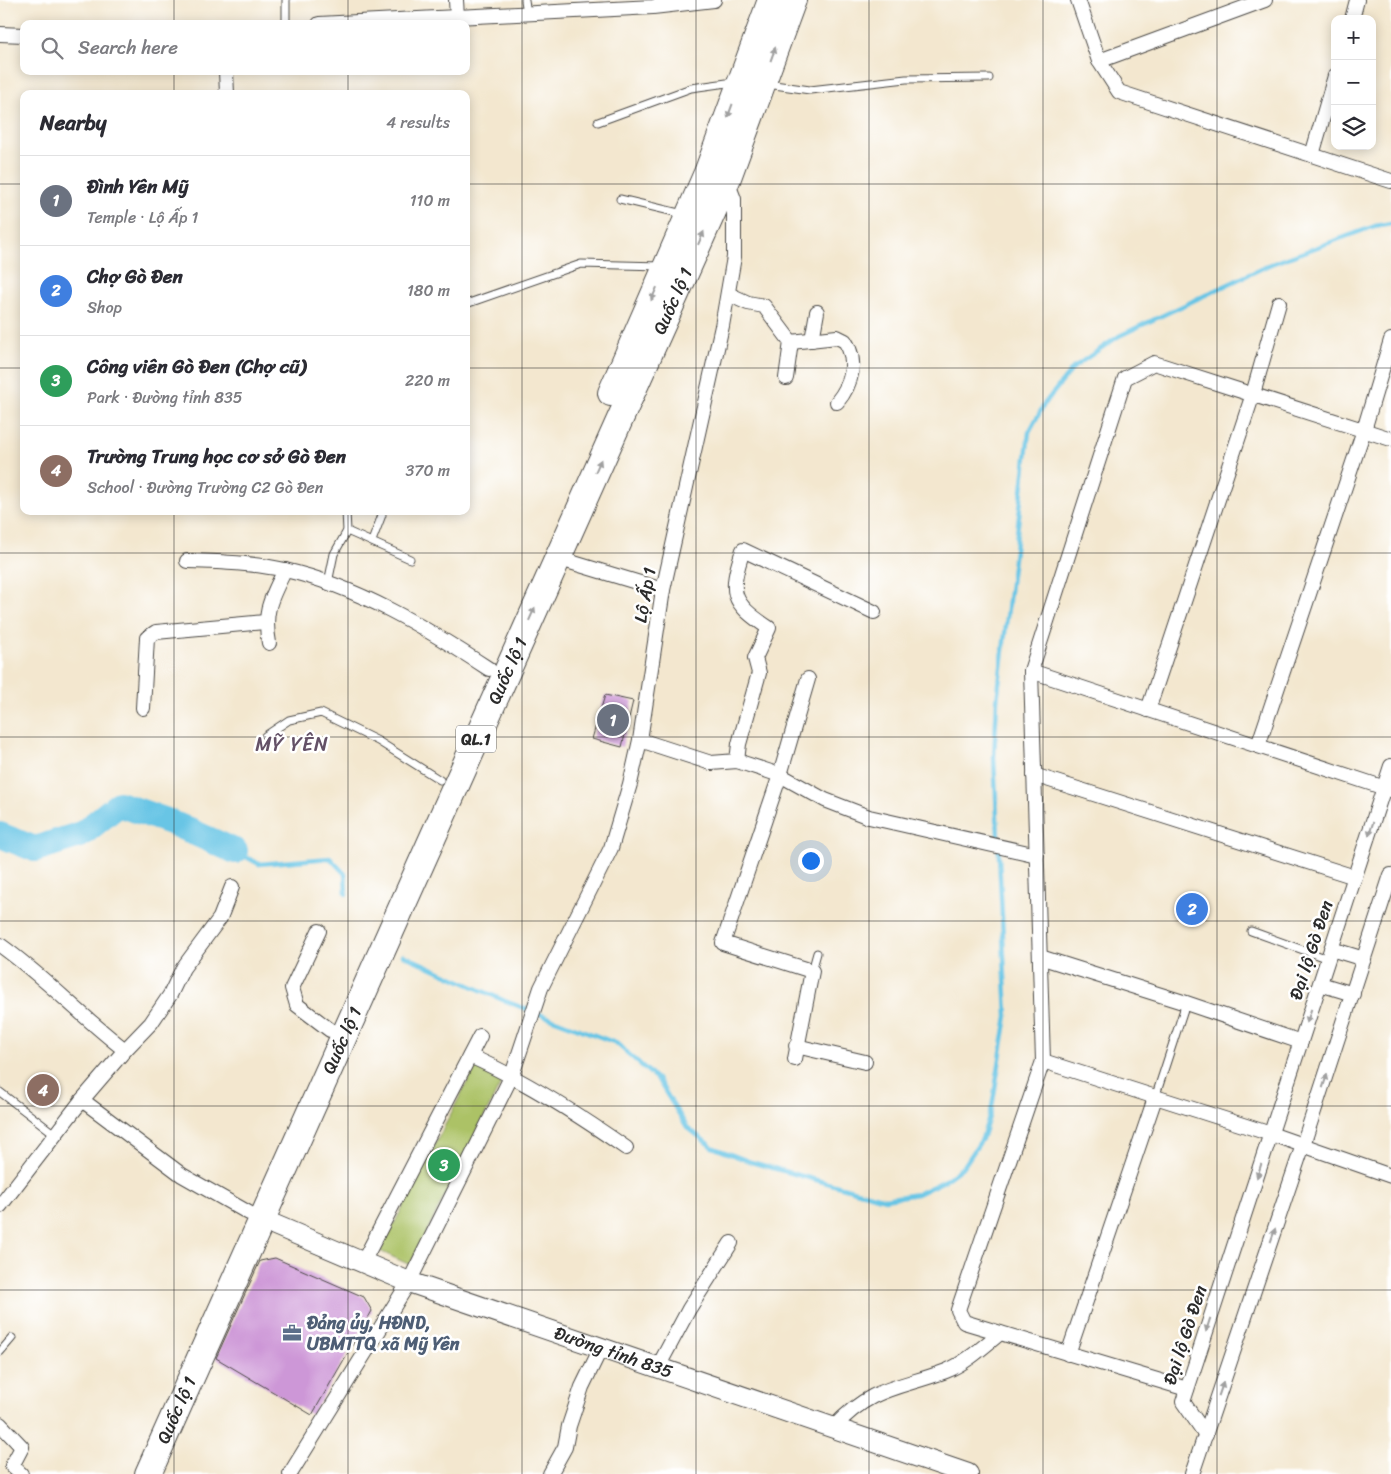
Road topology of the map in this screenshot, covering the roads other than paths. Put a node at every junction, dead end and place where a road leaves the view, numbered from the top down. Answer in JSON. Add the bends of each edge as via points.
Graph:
{"nodes":[{"id":1,"x":286,"y":0,"type":"edge"},
{"id":2,"x":456,"y":0,"type":"edge"},
{"id":3,"x":714,"y":0,"type":"edge"},
{"id":4,"x":771,"y":0,"type":"edge"},
{"id":5,"x":793,"y":0,"type":"edge"},
{"id":6,"x":1078,"y":0,"type":"edge"},
{"id":7,"x":1264,"y":0,"type":"edge"},
{"id":8,"x":1357,"y":0,"type":"edge"},
{"id":9,"x":526,"y":7,"type":"edge"},
{"id":10,"x":1353,"y":15,"type":"edge"},
{"id":11,"x":457,"y":17,"type":"junction"},
{"id":12,"x":286,"y":20,"type":"edge"},
{"id":13,"x":398,"y":20,"type":"edge"},
{"id":14,"x":0,"y":34,"type":"edge"},
{"id":15,"x":20,"y":35,"type":"edge"},
{"id":16,"x":1099,"y":61,"type":"junction"},
{"id":17,"x":226,"y":75,"type":"edge"},
{"id":18,"x":989,"y":78,"type":"dead end"},
{"id":19,"x":752,"y":82,"type":"junction"},
{"id":20,"x":227,"y":90,"type":"edge"},
{"id":21,"x":1331,"y":90,"type":"edge"},
{"id":22,"x":598,"y":122,"type":"dead end"},
{"id":23,"x":1312,"y":155,"type":"junction"},
{"id":24,"x":727,"y":180,"type":"junction"},
{"id":25,"x":1391,"y":181,"type":"edge"},
{"id":26,"x":620,"y":199,"type":"dead end"},
{"id":27,"x":689,"y":215,"type":"junction"},
{"id":28,"x":666,"y":266,"type":"junction"},
{"id":29,"x":728,"y":294,"type":"junction"},
{"id":30,"x":470,"y":303,"type":"edge"},
{"id":31,"x":1279,"y":303,"type":"dead end"},
{"id":32,"x":817,"y":312,"type":"dead end"},
{"id":33,"x":812,"y":340,"type":"junction"},
{"id":34,"x":1391,"y":340,"type":"edge"},
{"id":35,"x":791,"y":342,"type":"junction"},
{"id":36,"x":786,"y":378,"type":"dead end"},
{"id":37,"x":1253,"y":394,"type":"junction"},
{"id":38,"x":837,"y":402,"type":"dead end"},
{"id":39,"x":1364,"y":430,"type":"junction"},
{"id":40,"x":1391,"y":439,"type":"edge"},
{"id":41,"x":346,"y":515,"type":"edge"},
{"id":42,"x":382,"y":515,"type":"dead end"},
{"id":43,"x":347,"y":531,"type":"junction"},
{"id":44,"x":372,"y":541,"type":"junction"},
{"id":45,"x":557,"y":558,"type":"junction"},
{"id":46,"x":410,"y":559,"type":"dead end"},
{"id":47,"x":187,"y":561,"type":"dead end"},
{"id":48,"x":285,"y":570,"type":"junction"},
{"id":49,"x":328,"y":584,"type":"junction"},
{"id":50,"x":664,"y":590,"type":"junction"},
{"id":51,"x":874,"y":612,"type":"dead end"},
{"id":52,"x":265,"y":622,"type":"junction"},
{"id":53,"x":269,"y":643,"type":"dead end"},
{"id":54,"x":489,"y":669,"type":"junction"},
{"id":55,"x":1031,"y":671,"type":"junction"},
{"id":56,"x":808,"y":678,"type":"dead end"},
{"id":57,"x":143,"y":708,"type":"dead end"},
{"id":58,"x":1148,"y":710,"type":"junction"},
{"id":59,"x":266,"y":736,"type":"dead end"},
{"id":60,"x":640,"y":740,"type":"junction"},
{"id":61,"x":1258,"y":746,"type":"junction"},
{"id":62,"x":737,"y":761,"type":"junction"},
{"id":63,"x":1391,"y":766,"type":"edge"},
{"id":64,"x":1034,"y":775,"type":"junction"},
{"id":65,"x":780,"y":776,"type":"junction"},
{"id":66,"x":440,"y":780,"type":"junction"},
{"id":67,"x":1387,"y":789,"type":"edge"},
{"id":68,"x":1037,"y":855,"type":"junction"},
{"id":69,"x":1391,"y":875,"type":"edge"},
{"id":70,"x":1355,"y":878,"type":"junction"},
{"id":71,"x":232,"y":887,"type":"dead end"},
{"id":72,"x":319,"y":931,"type":"dead end"},
{"id":73,"x":1251,"y":931,"type":"dead end"},
{"id":74,"x":0,"y":945,"type":"edge"},
{"id":75,"x":817,"y":953,"type":"dead end"},
{"id":76,"x":1329,"y":954,"type":"junction"},
{"id":77,"x":1040,"y":957,"type":"junction"},
{"id":78,"x":1364,"y":959,"type":"junction"},
{"id":79,"x":812,"y":971,"type":"junction"},
{"id":80,"x":1320,"y":984,"type":"junction"},
{"id":81,"x":1353,"y":994,"type":"junction"},
{"id":82,"x":1186,"y":1003,"type":"junction"},
{"id":83,"x":330,"y":1030,"type":"junction"},
{"id":84,"x":480,"y":1036,"type":"dead end"},
{"id":85,"x":1301,"y":1042,"type":"junction"},
{"id":86,"x":125,"y":1050,"type":"junction"},
{"id":87,"x":470,"y":1056,"type":"junction"},
{"id":88,"x":1043,"y":1060,"type":"junction"},
{"id":89,"x":865,"y":1062,"type":"dead end"},
{"id":90,"x":512,"y":1075,"type":"junction"},
{"id":91,"x":0,"y":1092,"type":"edge"},
{"id":92,"x":1155,"y":1098,"type":"junction"},
{"id":93,"x":82,"y":1100,"type":"junction"},
{"id":94,"x":1270,"y":1134,"type":"junction"},
{"id":95,"x":56,"y":1135,"type":"junction"},
{"id":96,"x":1303,"y":1145,"type":"junction"},
{"id":97,"x":626,"y":1148,"type":"dead end"},
{"id":98,"x":1391,"y":1176,"type":"edge"},
{"id":99,"x":0,"y":1206,"type":"edge"},
{"id":100,"x":256,"y":1217,"type":"junction"},
{"id":101,"x":731,"y":1243,"type":"dead end"},
{"id":102,"x":362,"y":1264,"type":"junction"},
{"id":103,"x":409,"y":1282,"type":"junction"},
{"id":104,"x":1000,"y":1333,"type":"junction"},
{"id":105,"x":12,"y":1338,"type":"dead end"},
{"id":106,"x":601,"y":1348,"type":"junction"},
{"id":107,"x":0,"y":1352,"type":"edge"},
{"id":108,"x":1068,"y":1354,"type":"junction"},
{"id":109,"x":658,"y":1367,"type":"junction"},
{"id":110,"x":1187,"y":1390,"type":"junction"},
{"id":111,"x":0,"y":1424,"type":"edge"},
{"id":112,"x":834,"y":1428,"type":"junction"},
{"id":113,"x":1206,"y":1435,"type":"junction"},
{"id":114,"x":962,"y":1473,"type":"edge"},
{"id":115,"x":21,"y":1474,"type":"edge"},
{"id":116,"x":131,"y":1474,"type":"edge"},
{"id":117,"x":148,"y":1474,"type":"edge"},
{"id":118,"x":290,"y":1474,"type":"edge"},
{"id":119,"x":550,"y":1474,"type":"edge"},
{"id":120,"x":1192,"y":1474,"type":"edge"}],
"edges":[{"from":1,"to":12,"type":"lane"},
{"from":2,"to":11,"type":"street"},
{"from":3,"to":9,"type":"street","via":[[653,7]]},
{"from":4,"to":19,"type":"highway","name":"Quốc lộ 1","number":"QL.1"},
{"from":19,"to":5,"type":"highway","name":"Quốc lộ 1","number":"QL.1","one_way":true},
{"from":6,"to":16,"type":"street"},
{"from":7,"to":16,"type":"street"},
{"from":8,"to":10,"type":"street"},
{"from":9,"to":11,"type":"street"},
{"from":11,"to":13,"type":"street"},
{"from":14,"to":15,"type":"street"},
{"from":16,"to":23,"type":"street","via":[[1119,92]]},
{"from":17,"to":20,"type":"street"},
{"from":18,"to":19,"type":"lane","via":[[906,79],[810,90]]},
{"from":19,"to":22,"type":"lane","via":[[691,88]]},
{"from":19,"to":24,"type":"highway","name":"Quốc lộ 1","number":"QL.1"},
{"from":19,"to":27,"type":"highway","name":"Quốc lộ 1","number":"QL.1","one_way":true},
{"from":21,"to":23,"type":"street"},
{"from":23,"to":25,"type":"street"},
{"from":24,"to":29,"type":"street","name":"Lộ Ấp 1","via":[[734,199],[734,257]]},
{"from":45,"to":24,"type":"highway","name":"Quốc lộ 1","number":"QL.1","one_way":true},
{"from":26,"to":27,"type":"lane"},
{"from":27,"to":28,"type":"highway","name":"Quốc lộ 1","number":"QL.1"},
{"from":28,"to":30,"type":"lane","via":[[580,264]]},
{"from":28,"to":54,"type":"highway","name":"Quốc lộ 1","number":"QL.1","one_way":true},
{"from":29,"to":35,"type":"street","via":[[764,306]]},
{"from":29,"to":50,"type":"street","name":"Lộ Ấp 1"},
{"from":31,"to":37,"type":"street"},
{"from":32,"to":33,"type":"street"},
{"from":33,"to":35,"type":"street"},
{"from":33,"to":38,"type":"street","via":[[837,337],[850,349],[853,360],[849,382]]},
{"from":34,"to":39,"type":"street"},
{"from":35,"to":36,"type":"street"},
{"from":37,"to":39,"type":"street"},
{"from":37,"to":55,"type":"street","via":[[1154,363],[1125,378]]},
{"from":37,"to":58,"type":"street"},
{"from":39,"to":40,"type":"street"},
{"from":39,"to":61,"type":"street"},
{"from":41,"to":43,"type":"lane"},
{"from":42,"to":44,"type":"lane"},
{"from":43,"to":44,"type":"lane"},
{"from":43,"to":49,"type":"lane","via":[[334,554]]},
{"from":44,"to":46,"type":"lane"},
{"from":45,"to":50,"type":"street"},
{"from":100,"to":45,"type":"highway","name":"Quốc lộ 1","number":"QL.1","one_way":true},
{"from":47,"to":48,"type":"street"},
{"from":48,"to":49,"type":"street"},
{"from":48,"to":52,"type":"street","via":[[270,600]]},
{"from":49,"to":54,"type":"street","via":[[430,630]]},
{"from":50,"to":60,"type":"street","name":"Lộ Ấp 1"},
{"from":51,"to":62,"type":"street","via":[[743,550],[734,577],[734,595],[769,628],[755,658],[759,673]]},
{"from":52,"to":53,"type":"street"},
{"from":52,"to":57,"type":"street","via":[[156,632],[148,638]]},
{"from":54,"to":66,"type":"highway","name":"Quốc lộ 1","number":"QL.1"},
{"from":55,"to":58,"type":"street"},
{"from":55,"to":64,"type":"street"},
{"from":56,"to":65,"type":"street"},
{"from":58,"to":61,"type":"street"},
{"from":59,"to":66,"type":"lane","via":[[289,720],[321,713],[378,741]]},
{"from":60,"to":62,"type":"street","via":[[711,763]]},
{"from":60,"to":90,"type":"street","name":"Lộ Ấp 1","via":[[611,848],[541,988]]},
{"from":61,"to":67,"type":"street"},
{"from":62,"to":65,"type":"street"},
{"from":63,"to":67,"type":"street","name":"Đại lộ Gò Đen"},
{"from":64,"to":68,"type":"street"},
{"from":64,"to":70,"type":"street"},
{"from":65,"to":68,"type":"street","via":[[825,800],[869,817]]},
{"from":65,"to":79,"type":"street","via":[[723,943]]},
{"from":66,"to":83,"type":"highway","name":"Quốc lộ 1","number":"QL.1"},
{"from":67,"to":70,"type":"street","name":"Đại lộ Gò Đen","one_way":true},
{"from":68,"to":77,"type":"street"},
{"from":69,"to":78,"type":"street"},
{"from":70,"to":76,"type":"street","name":"Đại lộ Gò Đen"},
{"from":71,"to":86,"type":"street","via":[[220,918],[183,968],[170,996],[151,1023]]},
{"from":72,"to":83,"type":"street","via":[[292,988],[297,1005]]},
{"from":73,"to":76,"type":"lane"},
{"from":74,"to":86,"type":"street"},
{"from":75,"to":79,"type":"lane"},
{"from":76,"to":78,"type":"street"},
{"from":76,"to":80,"type":"street","name":"Đại lộ Gò Đen"},
{"from":77,"to":82,"type":"street"},
{"from":77,"to":88,"type":"street"},
{"from":78,"to":81,"type":"street"},
{"from":79,"to":89,"type":"street","via":[[796,1052]]},
{"from":80,"to":81,"type":"street"},
{"from":80,"to":85,"type":"street","name":"Đại lộ Gò Đen","one_way":true},
{"from":96,"to":81,"type":"street","one_way":true},
{"from":82,"to":85,"type":"street"},
{"from":82,"to":92,"type":"lane"},
{"from":83,"to":100,"type":"highway","name":"Quốc lộ 1","number":"QL.1"},
{"from":84,"to":87,"type":"street"},
{"from":85,"to":94,"type":"street","name":"Đại lộ Gò Đen"},
{"from":86,"to":93,"type":"street"},
{"from":87,"to":90,"type":"street"},
{"from":87,"to":102,"type":"street"},
{"from":88,"to":92,"type":"street"},
{"from":88,"to":104,"type":"street","via":[[958,1310],[964,1322]]},
{"from":90,"to":97,"type":"street"},
{"from":90,"to":103,"type":"street","name":"Lộ Ấp 1"},
{"from":91,"to":95,"type":"lane"},
{"from":92,"to":94,"type":"street"},
{"from":92,"to":108,"type":"street"},
{"from":93,"to":95,"type":"street"},
{"from":93,"to":100,"type":"street","via":[[182,1175]]},
{"from":94,"to":96,"type":"street"},
{"from":94,"to":110,"type":"street","name":"Đại lộ Gò Đen","one_way":true},
{"from":95,"to":99,"type":"street"},
{"from":96,"to":98,"type":"street"},
{"from":113,"to":96,"type":"street","one_way":true},
{"from":100,"to":102,"type":"main road","name":"Đường tỉnh 835"},
{"from":100,"to":116,"type":"highway","name":"Quốc lộ 1","number":"QL.1"},
{"from":100,"to":117,"type":"highway","name":"Quốc lộ 1","number":"QL.1"},
{"from":101,"to":109,"type":"street","via":[[689,1309]]},
{"from":102,"to":103,"type":"main road","name":"Đường tỉnh 835"},
{"from":103,"to":106,"type":"main road","name":"Đường tỉnh 835"},
{"from":103,"to":118,"type":"street","name":"Lộ Ấp 1"},
{"from":104,"to":108,"type":"street"},
{"from":104,"to":112,"type":"street","via":[[948,1370],[876,1393],[860,1403]]},
{"from":105,"to":107,"type":"lane"},
{"from":106,"to":109,"type":"main road","name":"Đường tỉnh 835"},
{"from":106,"to":119,"type":"street","via":[[582,1387],[565,1447]]},
{"from":108,"to":110,"type":"street"},
{"from":109,"to":112,"type":"main road","name":"Đường tỉnh 835"},
{"from":110,"to":113,"type":"street","name":"Đại lộ Gò Đen","via":[[1182,1402]]},
{"from":111,"to":115,"type":"street","via":[[22,1447],[12,1463]]},
{"from":112,"to":114,"type":"main road","name":"Đường tỉnh 835"},
{"from":113,"to":120,"type":"street"}]}
